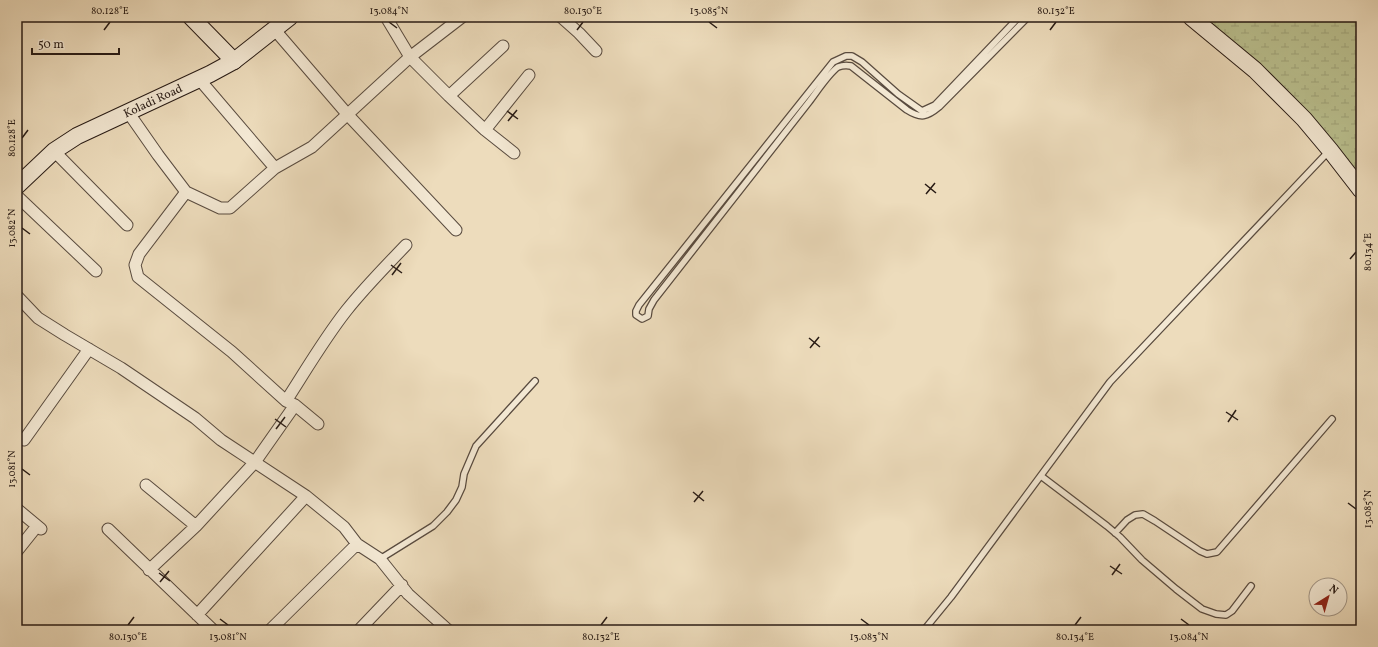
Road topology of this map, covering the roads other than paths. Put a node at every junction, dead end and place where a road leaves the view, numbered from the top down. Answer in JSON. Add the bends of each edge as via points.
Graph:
{"nodes":[{"id":1,"x":191,"y":17,"type":"edge"},
{"id":2,"x":290,"y":17,"type":"edge"},
{"id":3,"x":386,"y":17,"type":"edge"},
{"id":4,"x":462,"y":17,"type":"edge"},
{"id":5,"x":561,"y":17,"type":"edge"},
{"id":6,"x":1019,"y":17,"type":"edge"},
{"id":7,"x":1028,"y":17,"type":"edge"},
{"id":8,"x":1191,"y":17,"type":"edge"},
{"id":9,"x":274,"y":29,"type":"junction"},
{"id":10,"x":503,"y":46,"type":"dead end"},
{"id":11,"x":596,"y":51,"type":"dead end"},
{"id":12,"x":410,"y":57,"type":"junction"},
{"id":13,"x":234,"y":61,"type":"junction"},
{"id":14,"x":529,"y":75,"type":"dead end"},
{"id":15,"x":199,"y":79,"type":"junction"},
{"id":16,"x":449,"y":96,"type":"junction"},
{"id":17,"x":128,"y":112,"type":"junction"},
{"id":18,"x":348,"y":115,"type":"junction"},
{"id":19,"x":484,"y":130,"type":"junction"},
{"id":20,"x":1330,"y":150,"type":"junction"},
{"id":21,"x":54,"y":151,"type":"junction"},
{"id":22,"x":514,"y":153,"type":"dead end"},
{"id":23,"x":275,"y":168,"type":"junction"},
{"id":24,"x":17,"y":186,"type":"edge"},
{"id":25,"x":1361,"y":190,"type":"edge"},
{"id":26,"x":186,"y":192,"type":"junction"},
{"id":27,"x":17,"y":196,"type":"edge"},
{"id":28,"x":127,"y":225,"type":"dead end"},
{"id":29,"x":456,"y":230,"type":"dead end"},
{"id":30,"x":406,"y":245,"type":"dead end"},
{"id":31,"x":96,"y":271,"type":"dead end"},
{"id":32,"x":17,"y":296,"type":"edge"},
{"id":33,"x":89,"y":349,"type":"junction"},
{"id":34,"x":535,"y":381,"type":"dead end"},
{"id":35,"x":291,"y":403,"type":"junction"},
{"id":36,"x":1332,"y":419,"type":"dead end"},
{"id":37,"x":318,"y":424,"type":"dead end"},
{"id":38,"x":24,"y":440,"type":"dead end"},
{"id":39,"x":255,"y":462,"type":"junction"},
{"id":40,"x":1041,"y":476,"type":"junction"},
{"id":41,"x":146,"y":485,"type":"dead end"},
{"id":42,"x":306,"y":496,"type":"junction"},
{"id":43,"x":17,"y":509,"type":"edge"},
{"id":44,"x":196,"y":526,"type":"junction"},
{"id":45,"x":108,"y":529,"type":"dead end"},
{"id":46,"x":1115,"y":533,"type":"junction"},
{"id":47,"x":357,"y":544,"type":"junction"},
{"id":48,"x":17,"y":551,"type":"edge"},
{"id":49,"x":380,"y":559,"type":"junction"},
{"id":50,"x":149,"y":570,"type":"junction"},
{"id":51,"x":402,"y":586,"type":"junction"},
{"id":52,"x":1251,"y":586,"type":"dead end"},
{"id":53,"x":197,"y":615,"type":"junction"},
{"id":54,"x":214,"y":630,"type":"edge"},
{"id":55,"x":270,"y":630,"type":"edge"},
{"id":56,"x":359,"y":630,"type":"edge"},
{"id":57,"x":448,"y":630,"type":"edge"},
{"id":58,"x":924,"y":630,"type":"edge"}],
"edges":[{"from":1,"to":13,"type":"street"},
{"from":2,"to":9,"type":"street","name":"Koladi Road"},
{"from":3,"to":12,"type":"street"},
{"from":4,"to":12,"type":"street"},
{"from":5,"to":11,"type":"street"},
{"from":6,"to":7,"type":"lane","via":[[935,105],[922,111],[852,56],[833,62],[639,305],[636,315],[642,319],[648,316],[654,300],[838,67],[851,66],[915,116],[926,116],[939,107]]},
{"from":8,"to":20,"type":"street","via":[[1255,70],[1304,119]]},
{"from":9,"to":13,"type":"street","name":"Koladi Road"},
{"from":9,"to":18,"type":"street"},
{"from":10,"to":16,"type":"street"},
{"from":12,"to":16,"type":"street"},
{"from":12,"to":18,"type":"street"},
{"from":13,"to":15,"type":"street","name":"Koladi Road"},
{"from":14,"to":19,"type":"street"},
{"from":15,"to":17,"type":"street","name":"Koladi Road"},
{"from":15,"to":23,"type":"street"},
{"from":16,"to":19,"type":"street"},
{"from":17,"to":21,"type":"street","name":"Koladi Road","via":[[77,136]]},
{"from":17,"to":26,"type":"street"},
{"from":18,"to":23,"type":"street","via":[[312,147]]},
{"from":18,"to":29,"type":"street"},
{"from":19,"to":22,"type":"street"},
{"from":20,"to":25,"type":"street"},
{"from":20,"to":40,"type":"lane","via":[[1110,382]]},
{"from":21,"to":24,"type":"street","name":"Koladi Road"},
{"from":21,"to":28,"type":"street"},
{"from":23,"to":26,"type":"street","via":[[230,208],[220,208]]},
{"from":26,"to":35,"type":"street","via":[[139,254],[135,265],[138,277]]},
{"from":27,"to":31,"type":"street"},
{"from":30,"to":35,"type":"street","via":[[346,311],[330,333]]},
{"from":32,"to":33,"type":"street","via":[[38,318]]},
{"from":33,"to":38,"type":"street"},
{"from":33,"to":39,"type":"street","via":[[195,418],[221,440]]},
{"from":34,"to":49,"type":"lane","via":[[476,446],[464,474],[462,487],[447,512],[433,526]]},
{"from":35,"to":37,"type":"street"},
{"from":35,"to":39,"type":"street"},
{"from":36,"to":46,"type":"lane","via":[[1217,552],[1207,554],[1200,551],[1143,514],[1127,520]]},
{"from":39,"to":42,"type":"street"},
{"from":39,"to":44,"type":"street"},
{"from":40,"to":46,"type":"lane"},
{"from":40,"to":58,"type":"lane"},
{"from":41,"to":44,"type":"street"},
{"from":42,"to":47,"type":"street","via":[[344,527]]},
{"from":42,"to":53,"type":"street"},
{"from":43,"to":48,"type":"street","via":[[39,527]]},
{"from":44,"to":50,"type":"street"},
{"from":45,"to":50,"type":"street"},
{"from":46,"to":52,"type":"lane","via":[[1154,570],[1202,609],[1226,615]]},
{"from":47,"to":49,"type":"street"},
{"from":47,"to":55,"type":"street"},
{"from":49,"to":51,"type":"street"},
{"from":50,"to":53,"type":"street"},
{"from":51,"to":56,"type":"street"},
{"from":51,"to":57,"type":"street"},
{"from":53,"to":54,"type":"street"}]}
